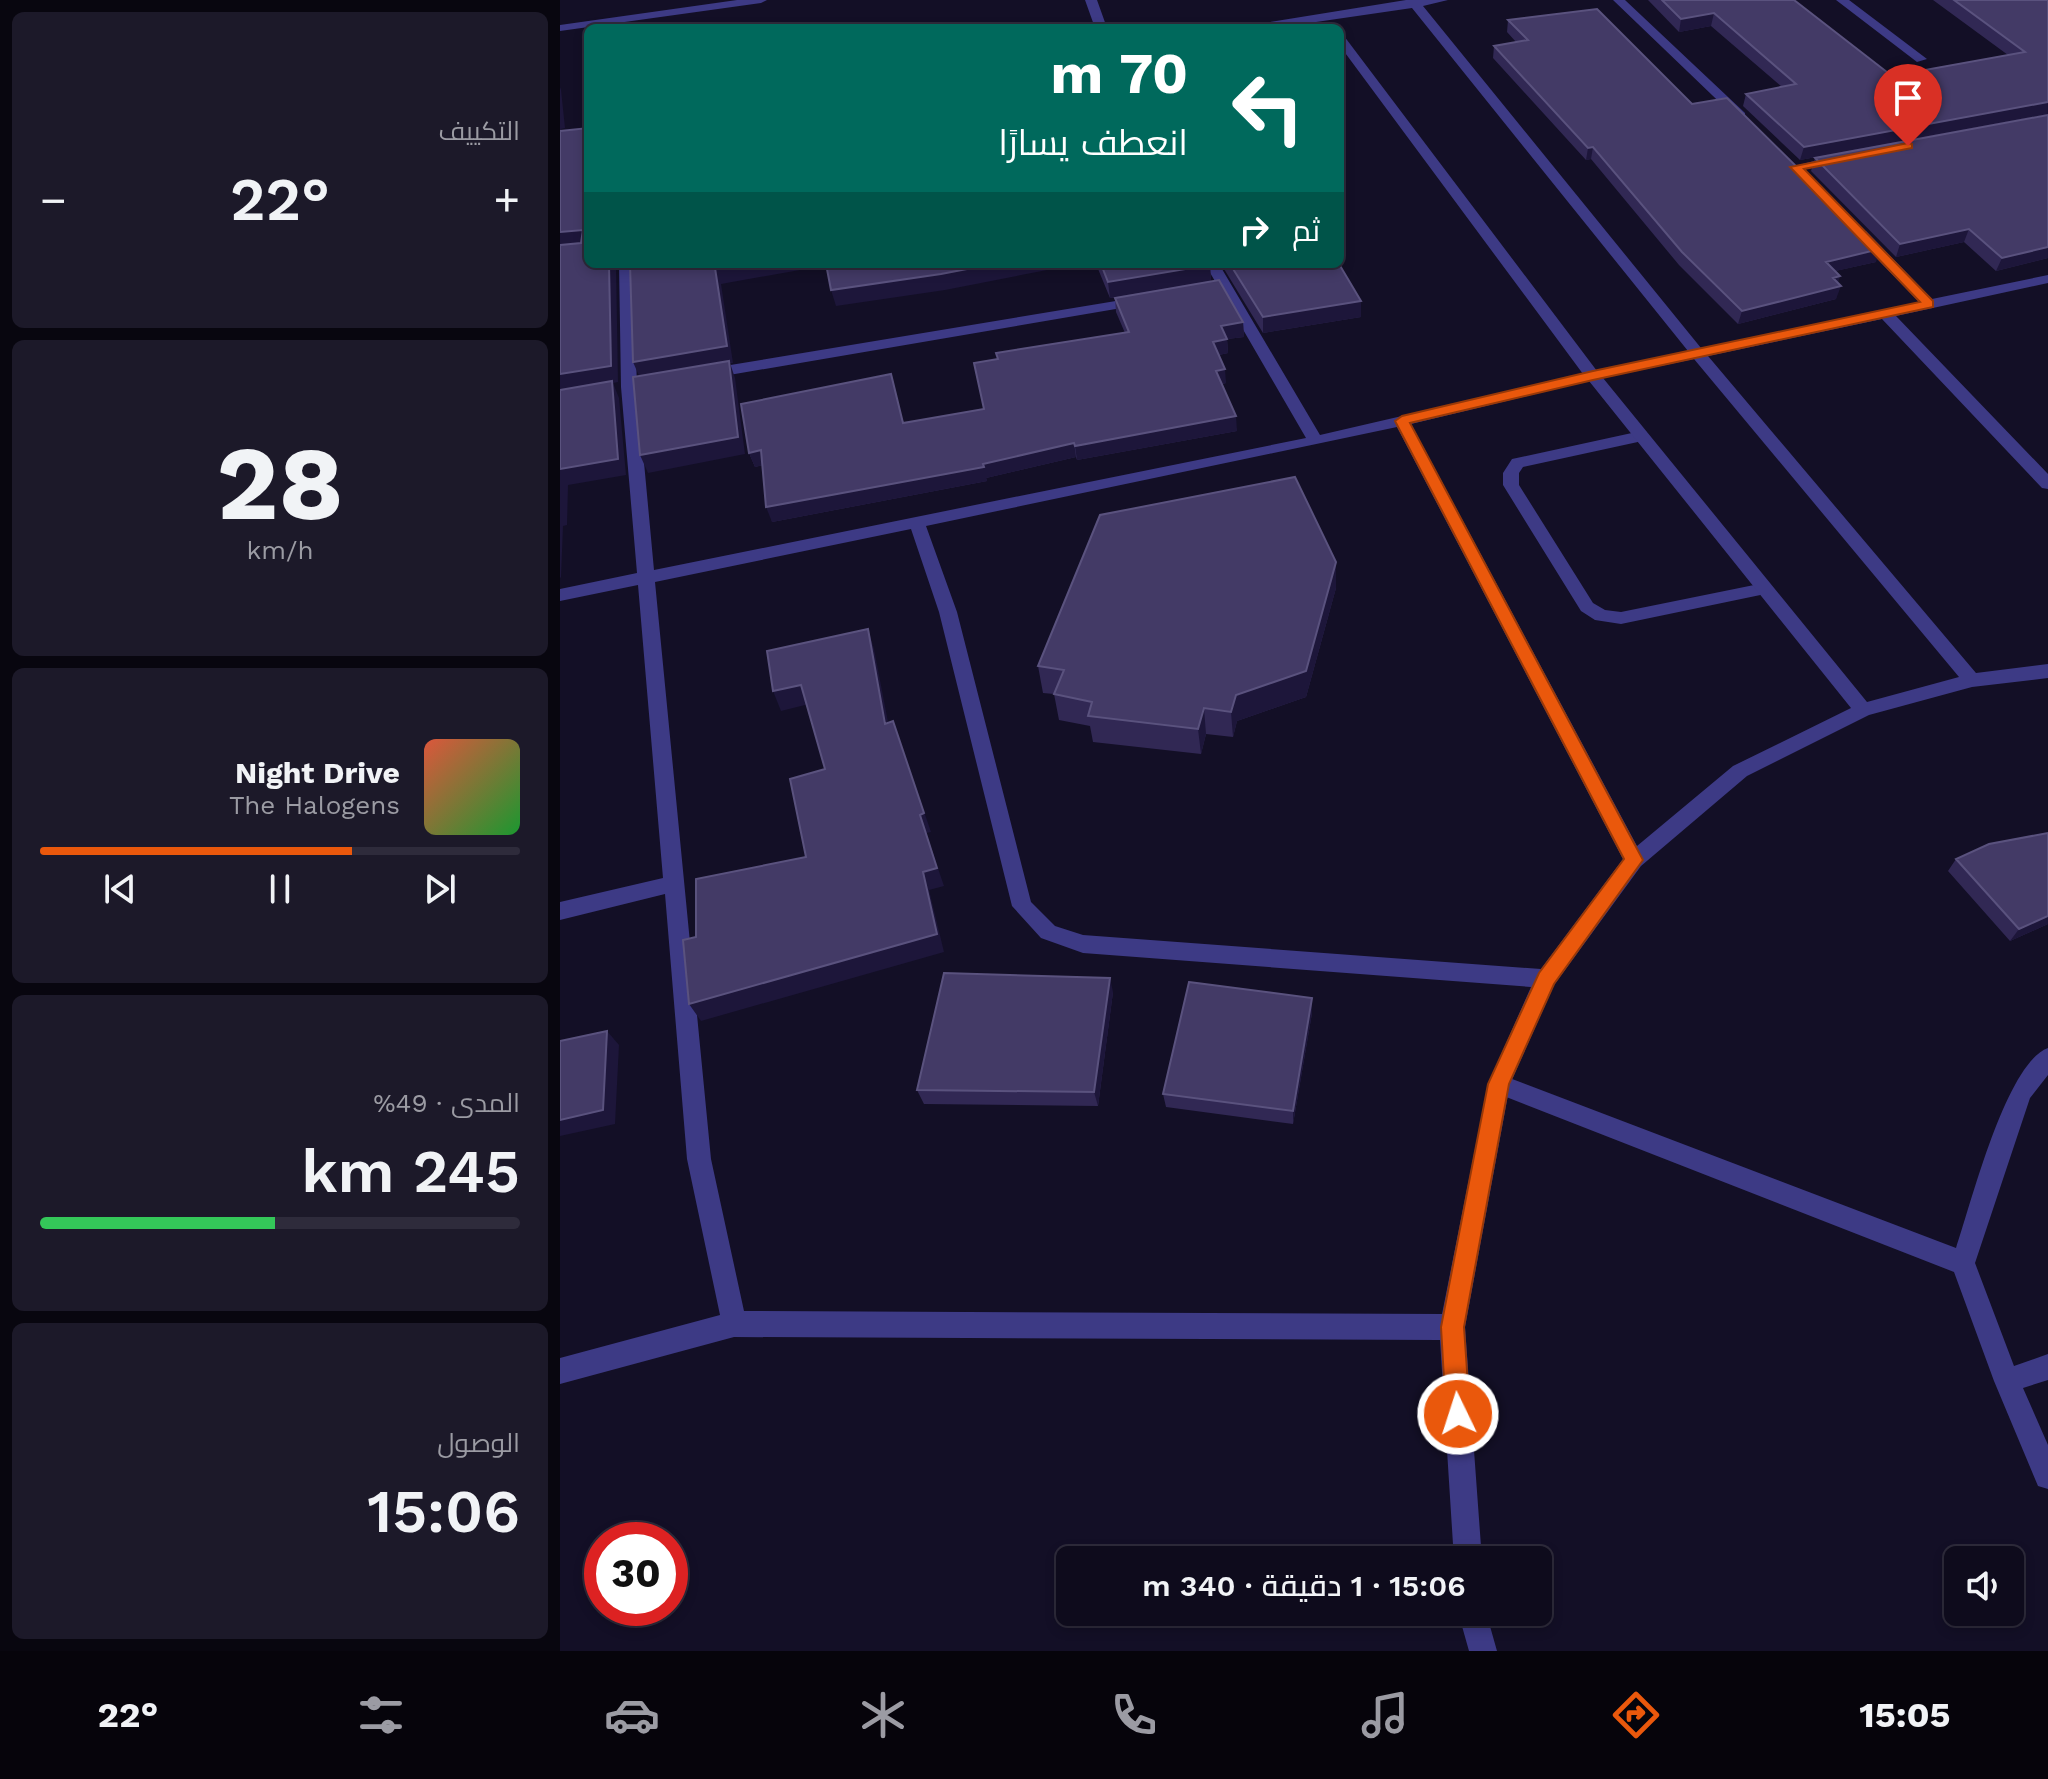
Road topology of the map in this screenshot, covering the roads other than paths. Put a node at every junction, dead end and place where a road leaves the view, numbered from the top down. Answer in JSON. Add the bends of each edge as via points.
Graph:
{"nodes":[{"id":1,"x":761,"y":0,"type":"edge"},
{"id":2,"x":1091,"y":0,"type":"edge"},
{"id":3,"x":1442,"y":0,"type":"edge"},
{"id":4,"x":1619,"y":0,"type":"edge"},
{"id":5,"x":1842,"y":0,"type":"edge"},
{"id":6,"x":1413,"y":2,"type":"edge"},
{"id":7,"x":1325,"y":18,"type":"edge"},
{"id":8,"x":622,"y":23,"type":"edge"},
{"id":9,"x":1100,"y":24,"type":"edge"},
{"id":10,"x":1281,"y":24,"type":"edge"},
{"id":11,"x":584,"y":26,"type":"edge"},
{"id":12,"x":560,"y":28,"type":"edge"},
{"id":13,"x":1344,"y":43,"type":"edge"},
{"id":14,"x":1921,"y":59,"type":"dead end"},
{"id":15,"x":1752,"y":125,"type":"edge"},
{"id":16,"x":1855,"y":156,"type":"edge"},
{"id":17,"x":1785,"y":157,"type":"edge"},
{"id":18,"x":1796,"y":167,"type":"junction"},
{"id":19,"x":1807,"y":179,"type":"edge"},
{"id":20,"x":1851,"y":224,"type":"edge"},
{"id":21,"x":626,"y":268,"type":"edge"},
{"id":22,"x":1213,"y":268,"type":"edge"},
{"id":23,"x":2048,"y":279,"type":"edge"},
{"id":24,"x":1163,"y":297,"type":"edge"},
{"id":25,"x":1929,"y":304,"type":"junction"},
{"id":26,"x":1885,"y":313,"type":"junction"},
{"id":27,"x":1698,"y":354,"type":"junction"},
{"id":28,"x":1593,"y":376,"type":"junction"},
{"id":29,"x":692,"y":377,"type":"edge"},
{"id":30,"x":1402,"y":421,"type":"junction"},
{"id":31,"x":1641,"y":436,"type":"junction"},
{"id":32,"x":1316,"y":441,"type":"junction"},
{"id":33,"x":2048,"y":484,"type":"edge"},
{"id":34,"x":917,"y":523,"type":"junction"},
{"id":35,"x":646,"y":578,"type":"junction"},
{"id":36,"x":1764,"y":589,"type":"junction"},
{"id":37,"x":560,"y":595,"type":"edge"},
{"id":38,"x":2048,"y":671,"type":"edge"},
{"id":39,"x":1972,"y":680,"type":"junction"},
{"id":40,"x":1863,"y":710,"type":"junction"},
{"id":41,"x":1634,"y":860,"type":"junction"},
{"id":42,"x":676,"y":883,"type":"junction"},
{"id":43,"x":560,"y":911,"type":"edge"},
{"id":44,"x":1546,"y":979,"type":"junction"},
{"id":45,"x":2048,"y":1058,"type":"edge"},
{"id":46,"x":1499,"y":1084,"type":"junction"},
{"id":47,"x":1963,"y":1263,"type":"junction"},
{"id":48,"x":734,"y":1324,"type":"junction"},
{"id":49,"x":1452,"y":1327,"type":"junction"},
{"id":50,"x":2048,"y":1367,"type":"edge"},
{"id":51,"x":560,"y":1371,"type":"edge"},
{"id":52,"x":2007,"y":1381,"type":"junction"},
{"id":53,"x":2048,"y":1476,"type":"edge"},
{"id":54,"x":1467,"y":1546,"type":"edge"},
{"id":55,"x":1476,"y":1626,"type":"edge"},
{"id":56,"x":1483,"y":1651,"type":"edge"}],
"edges":[{"from":1,"to":8,"type":"street"},
{"from":2,"to":9,"type":"street"},
{"from":3,"to":6,"type":"street"},
{"from":4,"to":15,"type":"street"},
{"from":5,"to":14,"type":"street"},
{"from":6,"to":7,"type":"street"},
{"from":6,"to":27,"type":"street"},
{"from":7,"to":10,"type":"street"},
{"from":11,"to":12,"type":"street"},
{"from":13,"to":28,"type":"street"},
{"from":16,"to":18,"type":"street"},
{"from":17,"to":18,"type":"street"},
{"from":18,"to":19,"type":"street"},
{"from":20,"to":25,"type":"street"},
{"from":21,"to":35,"type":"street","via":[[629,387]]},
{"from":22,"to":32,"type":"street","via":[[1218,288]]},
{"from":23,"to":25,"type":"street"},
{"from":24,"to":29,"type":"street"},
{"from":25,"to":26,"type":"street"},
{"from":26,"to":27,"type":"street"},
{"from":26,"to":33,"type":"street"},
{"from":27,"to":28,"type":"street"},
{"from":27,"to":39,"type":"street"},
{"from":28,"to":30,"type":"street"},
{"from":28,"to":31,"type":"street"},
{"from":30,"to":32,"type":"street"},
{"from":30,"to":41,"type":"street"},
{"from":31,"to":36,"type":"street"},
{"from":31,"to":36,"type":"street","via":[[1518,463],[1511,473],[1511,485],[1587,607],[1601,616],[1621,618]]},
{"from":32,"to":34,"type":"street"},
{"from":34,"to":35,"type":"street"},
{"from":34,"to":44,"type":"street","via":[[948,612],[1022,906],[1048,932],[1083,944]]},
{"from":35,"to":37,"type":"street"},
{"from":35,"to":42,"type":"street"},
{"from":36,"to":40,"type":"street"},
{"from":38,"to":39,"type":"street"},
{"from":39,"to":40,"type":"street"},
{"from":40,"to":41,"type":"street","via":[[1740,771]]},
{"from":41,"to":44,"type":"street"},
{"from":42,"to":43,"type":"street"},
{"from":42,"to":48,"type":"street","via":[[699,1159]]},
{"from":44,"to":46,"type":"street"},
{"from":45,"to":47,"type":"street","via":[[2020,1093]]},
{"from":46,"to":47,"type":"street"},
{"from":46,"to":49,"type":"street"},
{"from":47,"to":52,"type":"street"},
{"from":48,"to":49,"type":"street"},
{"from":48,"to":51,"type":"street"},
{"from":49,"to":54,"type":"street"},
{"from":50,"to":52,"type":"street"},
{"from":52,"to":53,"type":"street"},
{"from":55,"to":56,"type":"street"}]}
